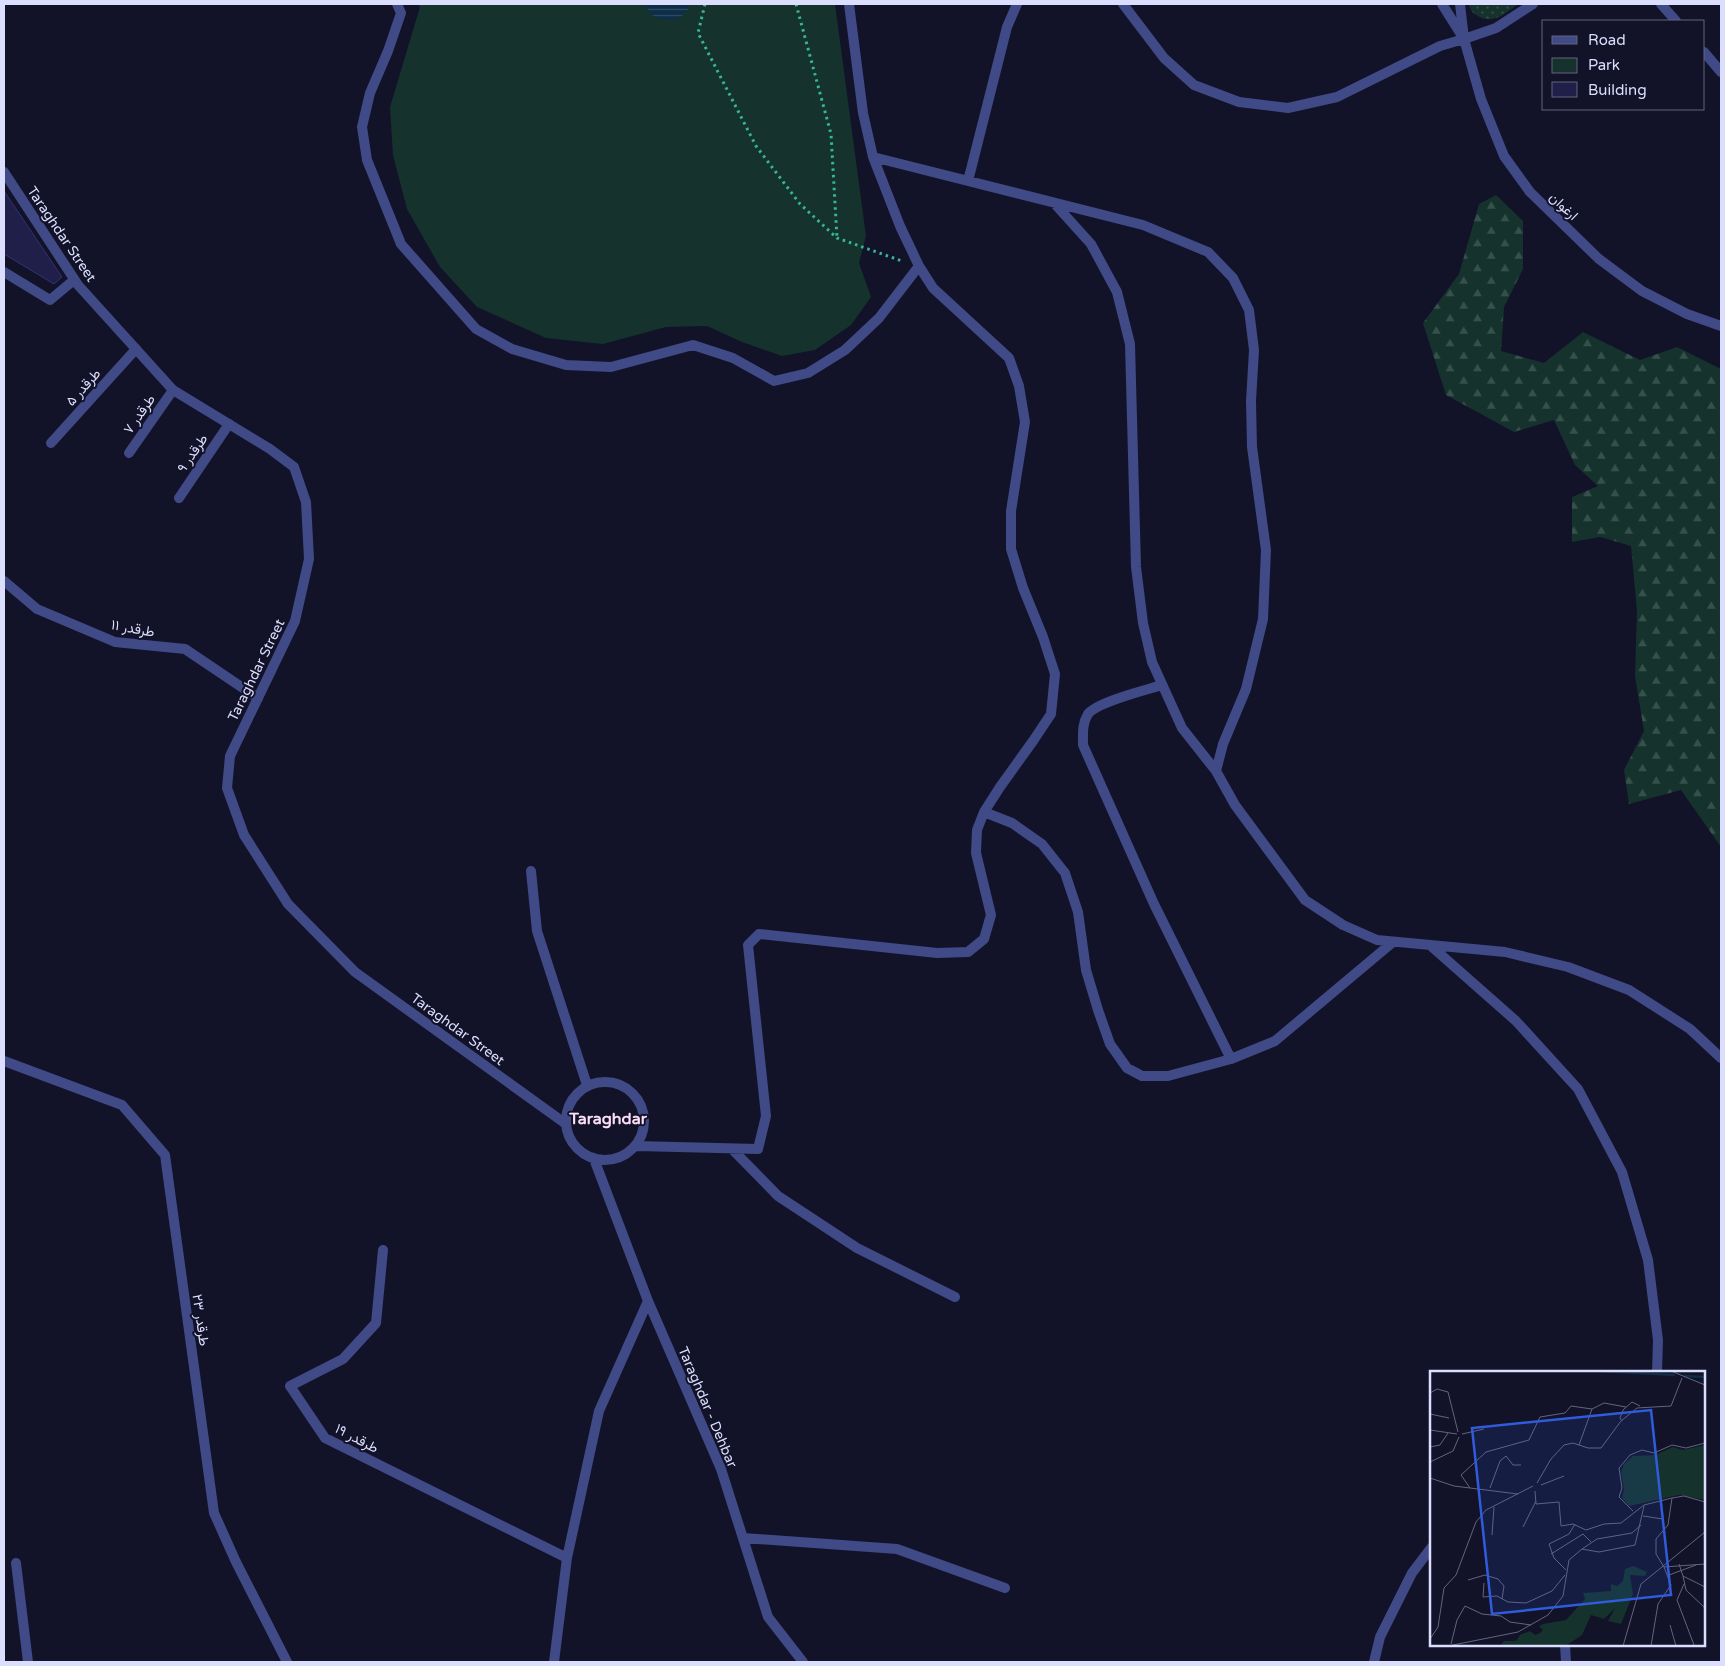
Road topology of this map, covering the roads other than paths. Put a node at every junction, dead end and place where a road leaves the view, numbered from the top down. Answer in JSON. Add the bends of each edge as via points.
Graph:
{"nodes":[{"id":1,"x":397,"y":4,"type":"edge"},
{"id":2,"x":849,"y":4,"type":"edge"},
{"id":3,"x":1017,"y":4,"type":"edge"},
{"id":4,"x":1123,"y":4,"type":"edge"},
{"id":5,"x":1442,"y":4,"type":"edge"},
{"id":6,"x":1460,"y":4,"type":"edge"},
{"id":7,"x":1533,"y":4,"type":"edge"},
{"id":8,"x":1661,"y":4,"type":"edge"},
{"id":9,"x":1675,"y":20,"type":"edge"},
{"id":10,"x":1464,"y":39,"type":"junction"},
{"id":11,"x":1705,"y":53,"type":"edge"},
{"id":12,"x":1721,"y":72,"type":"edge"},
{"id":13,"x":873,"y":157,"type":"junction"},
{"id":14,"x":4,"y":172,"type":"edge"},
{"id":15,"x":968,"y":181,"type":"junction"},
{"id":16,"x":1053,"y":202,"type":"junction"},
{"id":17,"x":919,"y":266,"type":"junction"},
{"id":18,"x":4,"y":272,"type":"edge"},
{"id":19,"x":74,"y":280,"type":"junction"},
{"id":20,"x":1721,"y":326,"type":"edge"},
{"id":21,"x":136,"y":349,"type":"junction"},
{"id":22,"x":173,"y":390,"type":"junction"},
{"id":23,"x":228,"y":424,"type":"junction"},
{"id":24,"x":51,"y":443,"type":"dead end"},
{"id":25,"x":129,"y":453,"type":"dead end"},
{"id":26,"x":179,"y":498,"type":"dead end"},
{"id":27,"x":4,"y":581,"type":"edge"},
{"id":28,"x":1162,"y":685,"type":"junction"},
{"id":29,"x":258,"y":698,"type":"junction"},
{"id":30,"x":1216,"y":771,"type":"junction"},
{"id":31,"x":984,"y":812,"type":"junction"},
{"id":32,"x":531,"y":871,"type":"dead end"},
{"id":33,"x":1393,"y":942,"type":"junction"},
{"id":34,"x":1432,"y":946,"type":"junction"},
{"id":35,"x":1721,"y":1058,"type":"edge"},
{"id":36,"x":1230,"y":1059,"type":"junction"},
{"id":37,"x":4,"y":1061,"type":"edge"},
{"id":38,"x":587,"y":1085,"type":"junction"},
{"id":39,"x":566,"y":1124,"type":"junction"},
{"id":40,"x":636,"y":1146,"type":"junction"},
{"id":41,"x":732,"y":1149,"type":"junction"},
{"id":42,"x":594,"y":1159,"type":"junction"},
{"id":43,"x":383,"y":1250,"type":"dead end"},
{"id":44,"x":955,"y":1297,"type":"dead end"},
{"id":45,"x":648,"y":1301,"type":"junction"},
{"id":46,"x":1658,"y":1371,"type":"edge"},
{"id":47,"x":742,"y":1538,"type":"junction"},
{"id":48,"x":1430,"y":1549,"type":"edge"},
{"id":49,"x":567,"y":1558,"type":"junction"},
{"id":50,"x":16,"y":1563,"type":"dead end"},
{"id":51,"x":1005,"y":1588,"type":"dead end"},
{"id":52,"x":1565,"y":1646,"type":"edge"},
{"id":53,"x":28,"y":1662,"type":"edge"},
{"id":54,"x":288,"y":1662,"type":"edge"},
{"id":55,"x":554,"y":1662,"type":"edge"},
{"id":56,"x":802,"y":1662,"type":"edge"},
{"id":57,"x":1374,"y":1662,"type":"edge"},
{"id":58,"x":1566,"y":1662,"type":"edge"}],
"edges":[{"from":1,"to":17,"type":"street","via":[[401,13],[370,92],[362,127],[367,160],[402,244],[476,329],[512,349],[566,365],[611,367],[693,345],[733,358],[774,381],[808,372],[845,350],[879,318]]},
{"from":2,"to":13,"type":"street","via":[[862,112]]},
{"from":3,"to":15,"type":"street","via":[[1006,27]]},
{"from":4,"to":10,"type":"street","via":[[1164,58],[1194,85],[1238,102],[1288,108],[1337,97],[1440,46]]},
{"from":5,"to":10,"type":"street"},
{"from":6,"to":10,"type":"street"},
{"from":7,"to":10,"type":"street","via":[[1496,28]]},
{"from":8,"to":9,"type":"street"},
{"from":10,"to":20,"type":"street","name":"ارغوان","via":[[1504,156],[1530,192],[1599,259],[1642,291],[1687,314]]},
{"from":11,"to":12,"type":"street"},
{"from":13,"to":15,"type":"street"},
{"from":13,"to":17,"type":"street"},
{"from":14,"to":19,"type":"street","name":"Taraghdar Street"},
{"from":15,"to":16,"type":"street"},
{"from":16,"to":28,"type":"street","via":[[1091,244],[1116,292],[1130,344],[1136,567],[1143,624],[1152,662]]},
{"from":16,"to":30,"type":"street","via":[[1143,225],[1208,252],[1233,278],[1249,310],[1254,350],[1252,448],[1266,550],[1264,619],[1246,689],[1223,744]]},
{"from":17,"to":31,"type":"street","via":[[933,288],[1009,358],[1019,386],[1025,422],[1011,511],[1011,549],[1055,674],[1051,714]]},
{"from":18,"to":19,"type":"street","via":[[50,300]]},
{"from":19,"to":21,"type":"street","name":"Taraghdar Street"},
{"from":21,"to":22,"type":"street","name":"Taraghdar Street"},
{"from":21,"to":24,"type":"street","name":"طرقدر ۵"},
{"from":22,"to":23,"type":"street","name":"Taraghdar Street"},
{"from":22,"to":25,"type":"street","name":"طرقدر ۷"},
{"from":23,"to":26,"type":"street","name":"طرقدر ۹"},
{"from":23,"to":29,"type":"street","name":"Taraghdar Street","via":[[294,467],[306,502],[309,559],[295,621]]},
{"from":27,"to":29,"type":"street","name":"طرقدر ۱۱","via":[[37,609],[115,642],[185,649]]},
{"from":28,"to":30,"type":"street","via":[[1182,728]]},
{"from":28,"to":36,"type":"street","via":[[1105,703],[1089,713],[1082,727],[1083,745],[1154,904]]},
{"from":29,"to":39,"type":"street","name":"Taraghdar Street","via":[[230,756],[227,788],[244,835],[288,904],[355,972]]},
{"from":30,"to":33,"type":"street","via":[[1235,805],[1305,900],[1343,925],[1377,940]]},
{"from":31,"to":36,"type":"street","via":[[1012,823],[1042,844],[1065,873],[1078,912],[1086,970],[1098,1010],[1110,1044],[1127,1068],[1142,1076],[1168,1076]]},
{"from":31,"to":41,"type":"street","via":[[977,830],[976,853],[991,915],[984,939],[968,952],[937,953],[759,934],[748,945],[766,1116],[758,1150]]},
{"from":32,"to":38,"type":"street","via":[[537,932]]},
{"from":33,"to":34,"type":"street"},
{"from":33,"to":36,"type":"street","via":[[1275,1041]]},
{"from":34,"to":35,"type":"street","via":[[1505,952],[1568,967],[1629,990],[1690,1029]]},
{"from":34,"to":46,"type":"street","via":[[1516,1020],[1578,1089],[1622,1172],[1648,1260],[1658,1340]]},
{"from":37,"to":54,"type":"street","name":"طرقدر ۲۳","via":[[122,1105],[165,1155],[214,1513]]},
{"from":38,"to":39,"type":"street","via":[[571,1102]]},
{"from":38,"to":40,"type":"street","via":[[617,1082],[631,1090],[641,1102],[645,1117],[643,1132]]},
{"from":39,"to":42,"type":"street","via":[[570,1139],[580,1151]]},
{"from":40,"to":41,"type":"street"},
{"from":40,"to":42,"type":"street","via":[[624,1156]]},
{"from":41,"to":44,"type":"street","via":[[778,1196],[857,1248]]},
{"from":42,"to":45,"type":"street","name":"Taraghdar - Dehbar"},
{"from":43,"to":49,"type":"street","name":"طرقدر ۱۹","via":[[376,1323],[343,1359],[290,1386],[325,1438]]},
{"from":45,"to":47,"type":"street","name":"Taraghdar - Dehbar","via":[[720,1469]]},
{"from":45,"to":49,"type":"street","via":[[598,1411]]},
{"from":47,"to":51,"type":"street","via":[[897,1549]]},
{"from":47,"to":56,"type":"street","name":"Taraghdar - Dehbar","via":[[768,1617]]},
{"from":48,"to":57,"type":"street","via":[[1412,1572],[1380,1637]]},
{"from":49,"to":55,"type":"street"},
{"from":50,"to":53,"type":"street"},
{"from":52,"to":58,"type":"street"}]}
